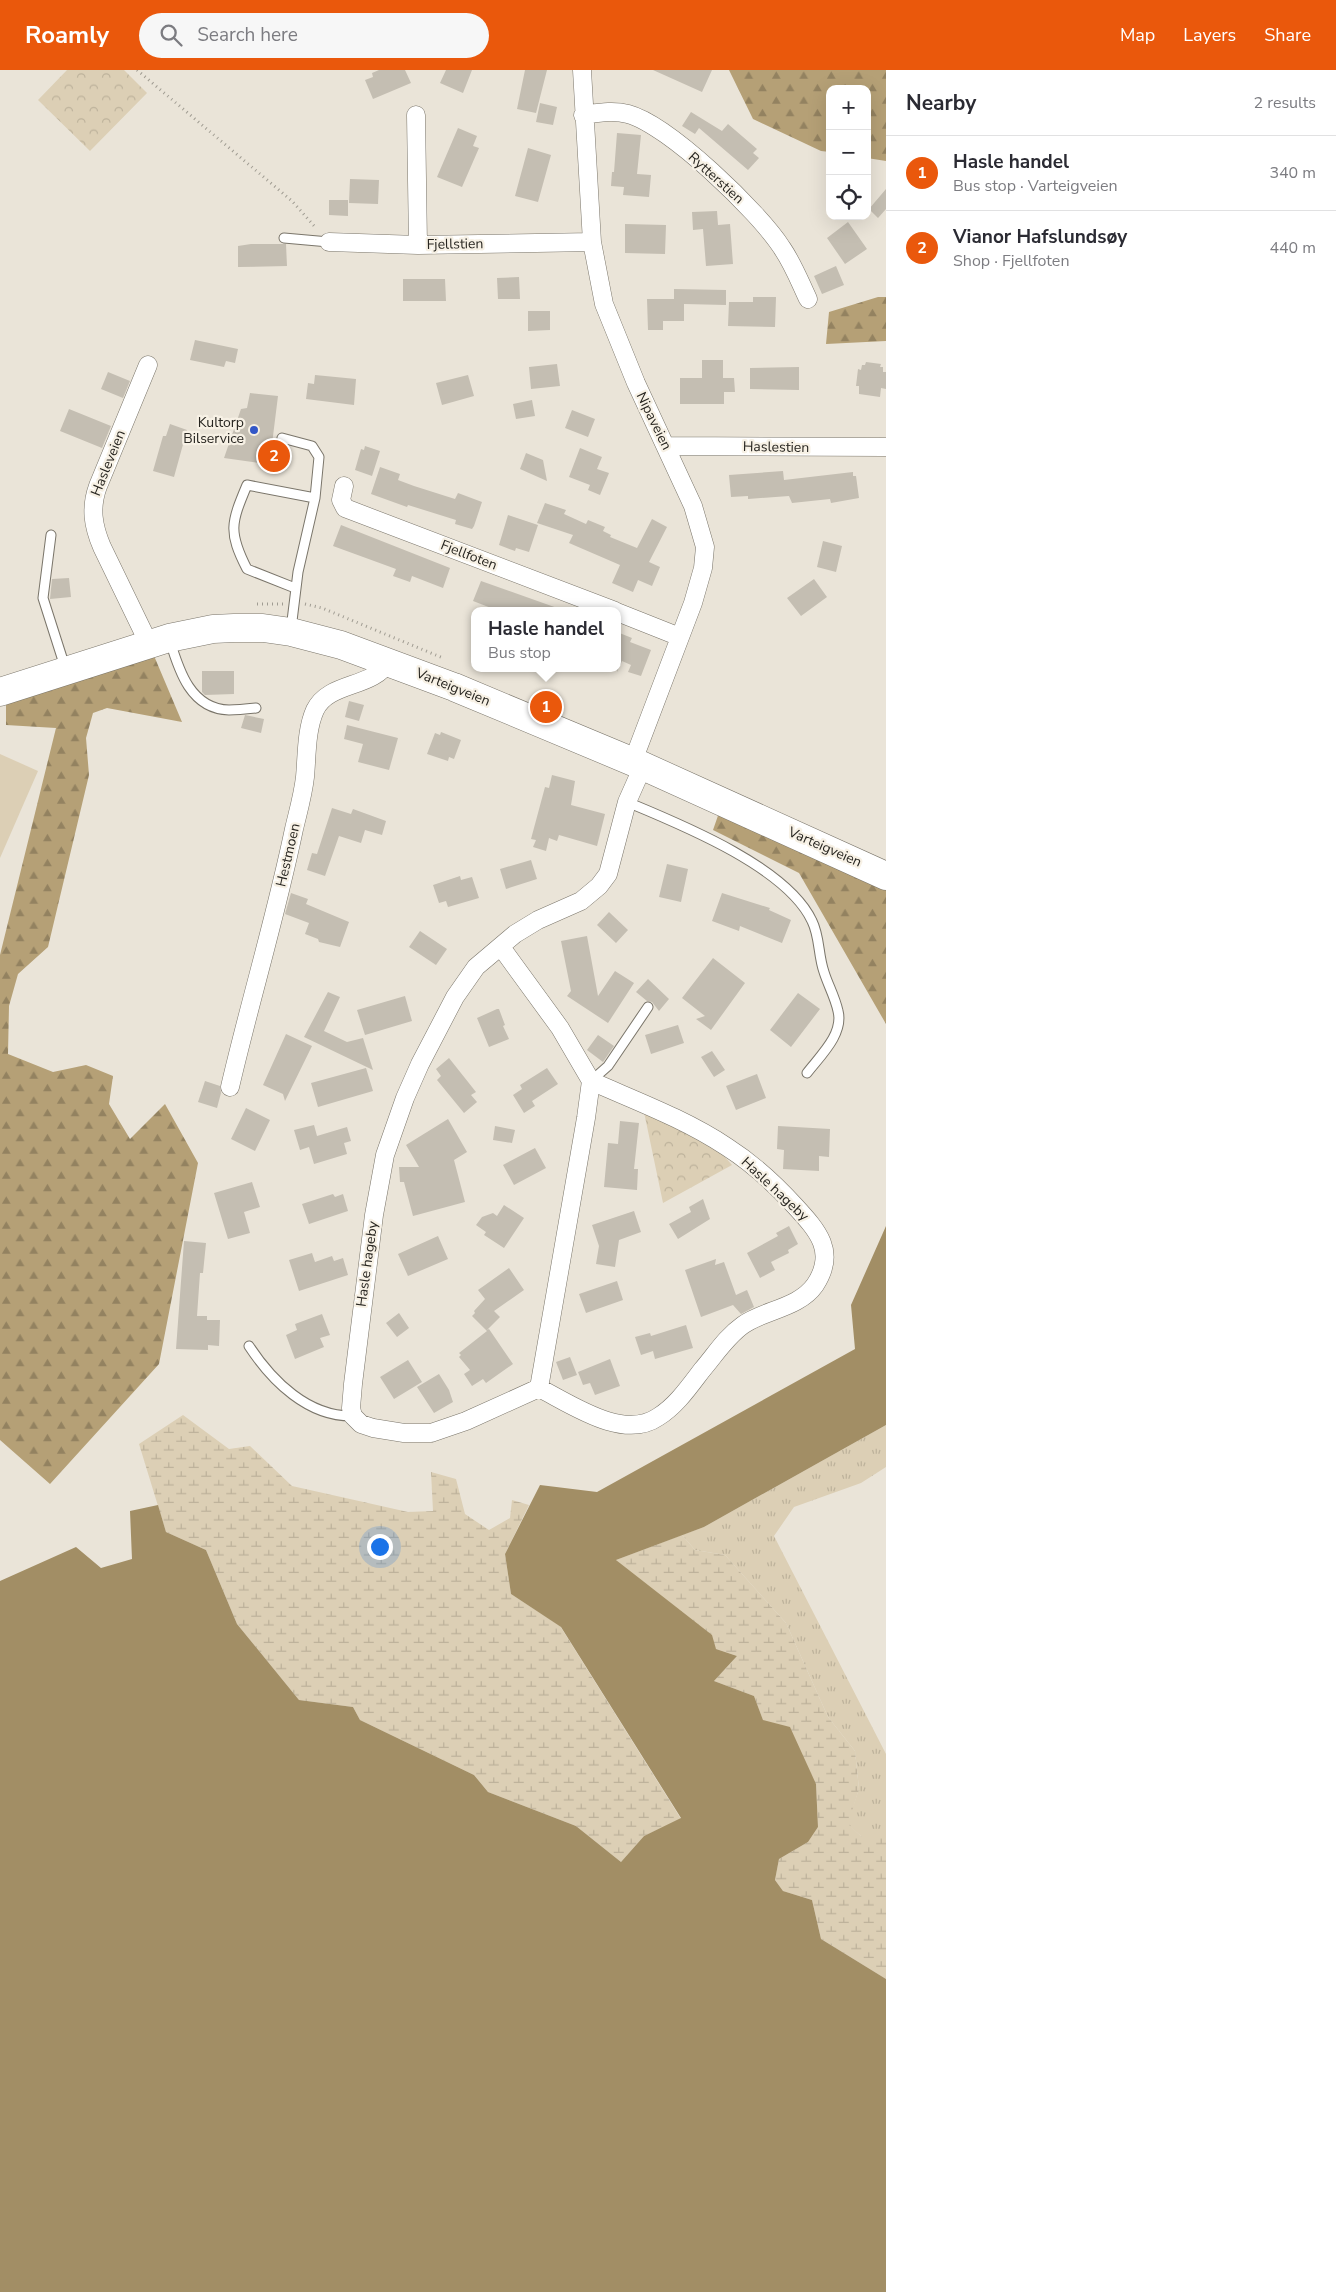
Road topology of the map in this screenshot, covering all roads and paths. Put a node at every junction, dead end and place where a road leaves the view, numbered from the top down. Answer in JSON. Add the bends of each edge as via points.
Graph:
{"nodes":[{"id":1,"x":137,"y":70,"type":"edge"},
{"id":2,"x":582,"y":70,"type":"edge"},
{"id":3,"x":416,"y":115,"type":"dead end"},
{"id":4,"x":583,"y":115,"type":"junction"},
{"id":5,"x":284,"y":238,"type":"dead end"},
{"id":6,"x":329,"y":242,"type":"junction"},
{"id":7,"x":592,"y":242,"type":"junction"},
{"id":8,"x":418,"y":245,"type":"junction"},
{"id":9,"x":808,"y":299,"type":"dead end"},
{"id":10,"x":148,"y":365,"type":"dead end"},
{"id":11,"x":282,"y":438,"type":"dead end"},
{"id":12,"x":666,"y":446,"type":"junction"},
{"id":13,"x":886,"y":448,"type":"edge"},
{"id":14,"x":344,"y":486,"type":"dead end"},
{"id":15,"x":315,"y":498,"type":"junction"},
{"id":16,"x":51,"y":535,"type":"dead end"},
{"id":17,"x":295,"y":588,"type":"junction"},
{"id":18,"x":605,"y":607,"type":"edge"},
{"id":19,"x":621,"y":613,"type":"edge"},
{"id":20,"x":291,"y":632,"type":"junction"},
{"id":21,"x":680,"y":637,"type":"junction"},
{"id":22,"x":159,"y":641,"type":"junction"},
{"id":23,"x":389,"y":661,"type":"junction"},
{"id":24,"x":66,"y":670,"type":"junction"},
{"id":25,"x":0,"y":692,"type":"edge"},
{"id":26,"x":256,"y":708,"type":"dead end"},
{"id":27,"x":638,"y":764,"type":"junction"},
{"id":28,"x":627,"y":802,"type":"junction"},
{"id":29,"x":886,"y":876,"type":"edge"},
{"id":30,"x":501,"y":947,"type":"junction"},
{"id":31,"x":648,"y":1007,"type":"dead end"},
{"id":32,"x":808,"y":1073,"type":"dead end"},
{"id":33,"x":590,"y":1081,"type":"junction"},
{"id":34,"x":230,"y":1087,"type":"dead end"},
{"id":35,"x":249,"y":1346,"type":"dead end"},
{"id":36,"x":539,"y":1388,"type":"junction"},
{"id":37,"x":353,"y":1416,"type":"junction"}],
"edges":[{"from":1,"to":6,"type":"path","via":[[292,201]]},
{"from":2,"to":4,"type":"street","name":"Nipaveien"},
{"from":3,"to":8,"type":"street","name":"Fjellstien"},
{"from":4,"to":7,"type":"street","name":"Nipaveien"},
{"from":4,"to":9,"type":"street","name":"Rytterstien","via":[[630,114],[666,134],[747,206],[769,230],[794,268]]},
{"from":5,"to":6,"type":"lane"},
{"from":6,"to":8,"type":"street"},
{"from":7,"to":8,"type":"street","name":"Fjellstien"},
{"from":7,"to":12,"type":"street","name":"Nipaveien","via":[[611,325]]},
{"from":10,"to":22,"type":"street","name":"Hasleveien","via":[[98,486],[93,515],[102,547]]},
{"from":11,"to":15,"type":"lane","via":[[312,446],[319,457]]},
{"from":12,"to":13,"type":"street","name":"Haslestien"},
{"from":12,"to":21,"type":"street","name":"Nipaveien","via":[[693,506],[705,547],[703,568]]},
{"from":14,"to":18,"type":"street","name":"Fjellfoten","via":[[341,500],[345,508]]},
{"from":15,"to":17,"type":"lane"},
{"from":15,"to":17,"type":"lane","via":[[247,485],[236,513],[232,532],[247,570]]},
{"from":16,"to":24,"type":"lane","via":[[43,598]]},
{"from":17,"to":20,"type":"lane"},
{"from":19,"to":21,"type":"street","name":"Fjellfoten"},
{"from":20,"to":22,"type":"main road","name":"Varteigveien","via":[[263,628],[213,629]]},
{"from":20,"to":23,"type":"main road","name":"Varteigveien","via":[[341,644]]},
{"from":21,"to":27,"type":"street","name":"Nipaveien"},
{"from":22,"to":24,"type":"main road","name":"Varteigveien"},
{"from":22,"to":26,"type":"lane","via":[[195,697],[212,708]]},
{"from":23,"to":27,"type":"main road","name":"Varteigveien"},
{"from":23,"to":34,"type":"street","name":"Hestmoen","via":[[378,675],[329,696],[315,710],[310,726],[305,780],[290,847]]},
{"from":24,"to":25,"type":"main road","name":"Varteigveien"},
{"from":27,"to":28,"type":"street","name":"Hasle hageby"},
{"from":27,"to":29,"type":"main road","name":"Varteigveien"},
{"from":28,"to":30,"type":"street","name":"Hasle hageby","via":[[613,860],[599,886],[581,901],[515,934]]},
{"from":28,"to":32,"type":"lane","via":[[732,850],[776,879],[805,909],[818,935],[823,971],[840,1022],[837,1032]]},
{"from":30,"to":33,"type":"street","via":[[560,1028]]},
{"from":30,"to":37,"type":"street","name":"Hasle hageby","via":[[476,968],[455,997],[420,1064],[392,1133],[380,1178],[367,1256],[351,1408]]},
{"from":31,"to":33,"type":"lane","via":[[608,1066]]},
{"from":33,"to":36,"type":"street"},
{"from":33,"to":36,"type":"street","name":"Hasle hageby","via":[[690,1126],[738,1154],[777,1187],[820,1234],[824,1264],[808,1294],[736,1331],[657,1419],[638,1425],[611,1423]]},
{"from":35,"to":37,"type":"lane","via":[[273,1378],[292,1394],[326,1414]]},
{"from":36,"to":37,"type":"street","via":[[431,1433],[373,1428],[361,1424]]}]}
